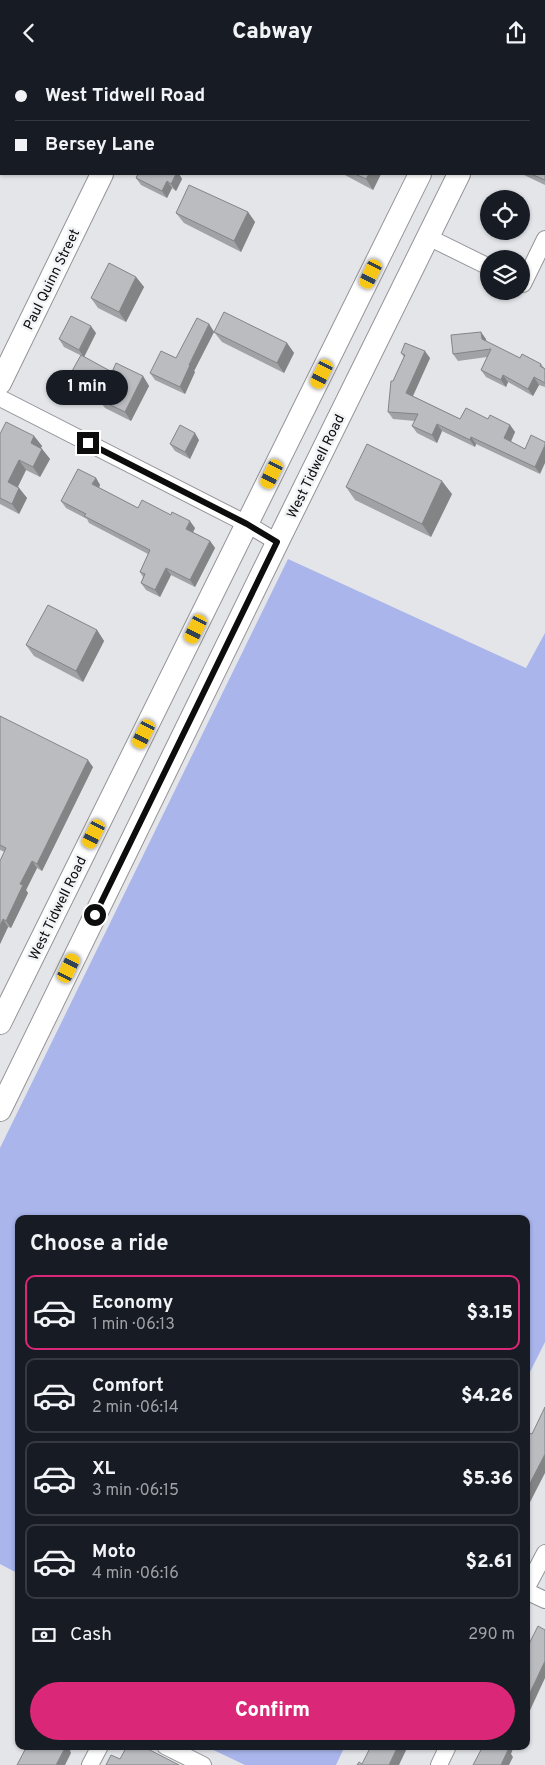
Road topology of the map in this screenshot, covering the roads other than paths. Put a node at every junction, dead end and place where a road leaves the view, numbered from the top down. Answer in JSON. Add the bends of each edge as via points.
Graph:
{"nodes":[{"id":1,"x":102,"y":175,"type":"edge"},
{"id":2,"x":420,"y":175,"type":"edge"},
{"id":3,"x":459,"y":175,"type":"edge"},
{"id":4,"x":428,"y":237,"type":"junction"},
{"id":5,"x":545,"y":239,"type":"edge"},
{"id":6,"x":480,"y":263,"type":"edge"},
{"id":7,"x":530,"y":270,"type":"edge"},
{"id":8,"x":355,"y":307,"type":"junction"},
{"id":9,"x":386,"y":321,"type":"junction"},
{"id":10,"x":0,"y":383,"type":"edge"},
{"id":11,"x":0,"y":398,"type":"edge"},
{"id":12,"x":247,"y":524,"type":"junction"},
{"id":13,"x":277,"y":542,"type":"junction"},
{"id":14,"x":144,"y":734,"type":"junction"},
{"id":15,"x":173,"y":756,"type":"junction"},
{"id":16,"x":0,"y":1023,"type":"edge"},
{"id":17,"x":0,"y":1109,"type":"edge"},
{"id":18,"x":545,"y":1553,"type":"edge"},
{"id":19,"x":530,"y":1582,"type":"edge"},
{"id":20,"x":530,"y":1592,"type":"edge"},
{"id":21,"x":545,"y":1600,"type":"edge"},
{"id":22,"x":98,"y":1750,"type":"edge"},
{"id":23,"x":173,"y":1750,"type":"edge"},
{"id":24,"x":446,"y":1750,"type":"edge"},
{"id":25,"x":90,"y":1765,"type":"edge"},
{"id":26,"x":203,"y":1765,"type":"edge"},
{"id":27,"x":439,"y":1765,"type":"edge"}],
"edges":[{"from":1,"to":10,"type":"main road","name":"Paul Quinn Street"},
{"from":2,"to":8,"type":"main road","name":"West Tidwell Road"},
{"from":3,"to":4,"type":"main road","name":"West Tidwell Road"},
{"from":4,"to":6,"type":"street"},
{"from":4,"to":9,"type":"main road","name":"West Tidwell Road"},
{"from":5,"to":7,"type":"street"},
{"from":8,"to":9,"type":"main road"},
{"from":8,"to":12,"type":"main road","name":"West Tidwell Road"},
{"from":9,"to":13,"type":"main road","name":"West Tidwell Road"},
{"from":11,"to":12,"type":"street"},
{"from":12,"to":13,"type":"street"},
{"from":12,"to":14,"type":"main road","name":"West Tidwell Road"},
{"from":13,"to":15,"type":"main road","name":"West Tidwell Road"},
{"from":14,"to":15,"type":"main road"},
{"from":14,"to":16,"type":"main road","name":"West Tidwell Road"},
{"from":15,"to":17,"type":"main road","name":"West Tidwell Road"},
{"from":18,"to":19,"type":"street"},
{"from":20,"to":21,"type":"street"},
{"from":22,"to":25,"type":"street"},
{"from":23,"to":26,"type":"street"},
{"from":24,"to":27,"type":"street"}]}
